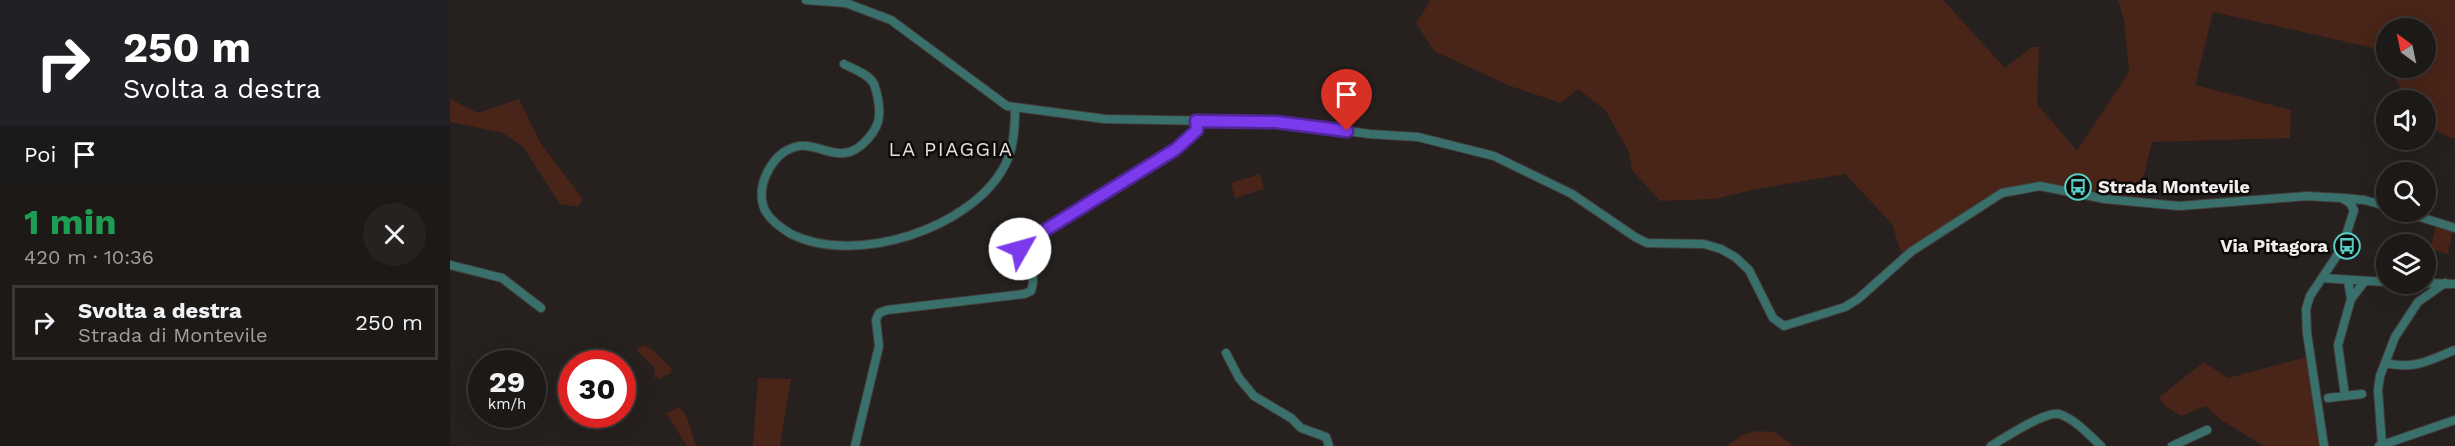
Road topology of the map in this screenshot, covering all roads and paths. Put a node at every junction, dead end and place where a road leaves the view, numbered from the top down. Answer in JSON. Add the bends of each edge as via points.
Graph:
{"nodes":[{"id":1,"x":806,"y":0,"type":"edge"},
{"id":2,"x":844,"y":64,"type":"dead end"},
{"id":3,"x":1015,"y":108,"type":"junction"},
{"id":4,"x":1196,"y":121,"type":"junction"},
{"id":5,"x":2342,"y":198,"type":"junction"},
{"id":6,"x":2364,"y":200,"type":"junction"},
{"id":7,"x":2376,"y":203,"type":"edge"},
{"id":8,"x":2354,"y":210,"type":"junction"},
{"id":9,"x":2436,"y":222,"type":"edge"},
{"id":10,"x":2455,"y":228,"type":"edge"},
{"id":11,"x":450,"y":265,"type":"edge"},
{"id":12,"x":2322,"y":278,"type":"junction"},
{"id":13,"x":2348,"y":281,"type":"junction"},
{"id":14,"x":2365,"y":281,"type":"junction"},
{"id":15,"x":2376,"y":282,"type":"edge"},
{"id":16,"x":2436,"y":283,"type":"edge"},
{"id":17,"x":2445,"y":283,"type":"junction"},
{"id":18,"x":2455,"y":284,"type":"edge"},
{"id":19,"x":2421,"y":294,"type":"edge"},
{"id":20,"x":2351,"y":299,"type":"junction"},
{"id":21,"x":2418,"y":302,"type":"junction"},
{"id":22,"x":541,"y":308,"type":"dead end"},
{"id":23,"x":2455,"y":350,"type":"edge"},
{"id":24,"x":1226,"y":353,"type":"dead end"},
{"id":25,"x":2386,"y":363,"type":"junction"},
{"id":26,"x":2362,"y":394,"type":"dead end"},
{"id":27,"x":2344,"y":396,"type":"junction"},
{"id":28,"x":2328,"y":398,"type":"dead end"},
{"id":29,"x":2455,"y":420,"type":"edge"},
{"id":30,"x":2207,"y":430,"type":"dead end"},
{"id":31,"x":2381,"y":445,"type":"edge"},
{"id":32,"x":855,"y":446,"type":"edge"},
{"id":33,"x":1329,"y":446,"type":"edge"},
{"id":34,"x":1991,"y":446,"type":"edge"},
{"id":35,"x":2101,"y":446,"type":"edge"},
{"id":36,"x":2172,"y":446,"type":"edge"},
{"id":37,"x":2324,"y":446,"type":"edge"}],
"edges":[{"from":1,"to":3,"type":"street","via":[[846,3],[891,20]]},
{"from":2,"to":3,"type":"street","via":[[873,82],[879,117],[875,128],[856,150],[844,154],[795,146],[768,169],[763,187],[763,206],[771,219],[792,234],[827,244],[884,243],[958,214],[982,196],[1005,165],[1015,133]]},
{"from":3,"to":4,"type":"street","via":[[1105,119]]},
{"from":4,"to":5,"type":"street","via":[[1276,122],[1370,135],[1418,137],[1494,156],[1572,194],[1647,243],[1704,244],[1721,249],[1749,270],[1773,318],[1784,327],[1845,307],[1912,251],[2002,193],[2040,186],[2105,199],[2179,206],[2297,196]]},
{"from":4,"to":32,"type":"street","via":[[1197,130],[1176,149],[1021,245],[1033,271],[1031,291],[879,313],[879,346]]},
{"from":5,"to":6,"type":"street"},
{"from":5,"to":8,"type":"street"},
{"from":6,"to":7,"type":"street"},
{"from":6,"to":8,"type":"street"},
{"from":8,"to":12,"type":"street","via":[[2342,248]]},
{"from":9,"to":10,"type":"street"},
{"from":11,"to":22,"type":"street","via":[[502,278]]},
{"from":12,"to":13,"type":"street"},
{"from":12,"to":37,"type":"street","via":[[2310,296],[2306,320]]},
{"from":13,"to":14,"type":"street"},
{"from":13,"to":20,"type":"street"},
{"from":14,"to":15,"type":"street"},
{"from":14,"to":20,"type":"street"},
{"from":16,"to":17,"type":"street"},
{"from":17,"to":18,"type":"street"},
{"from":17,"to":21,"type":"street"},
{"from":19,"to":21,"type":"street"},
{"from":20,"to":27,"type":"street","via":[[2338,345]]},
{"from":21,"to":25,"type":"street","via":[[2395,337]]},
{"from":23,"to":25,"type":"street","via":[[2411,366]]},
{"from":24,"to":33,"type":"street","via":[[1254,396],[1301,428],[1326,437]]},
{"from":25,"to":31,"type":"street","via":[[2378,390]]},
{"from":26,"to":27,"type":"street"},
{"from":27,"to":28,"type":"street"},
{"from":29,"to":31,"type":"street"},
{"from":30,"to":36,"type":"street"},
{"from":34,"to":35,"type":"street","via":[[2057,413]]}]}
